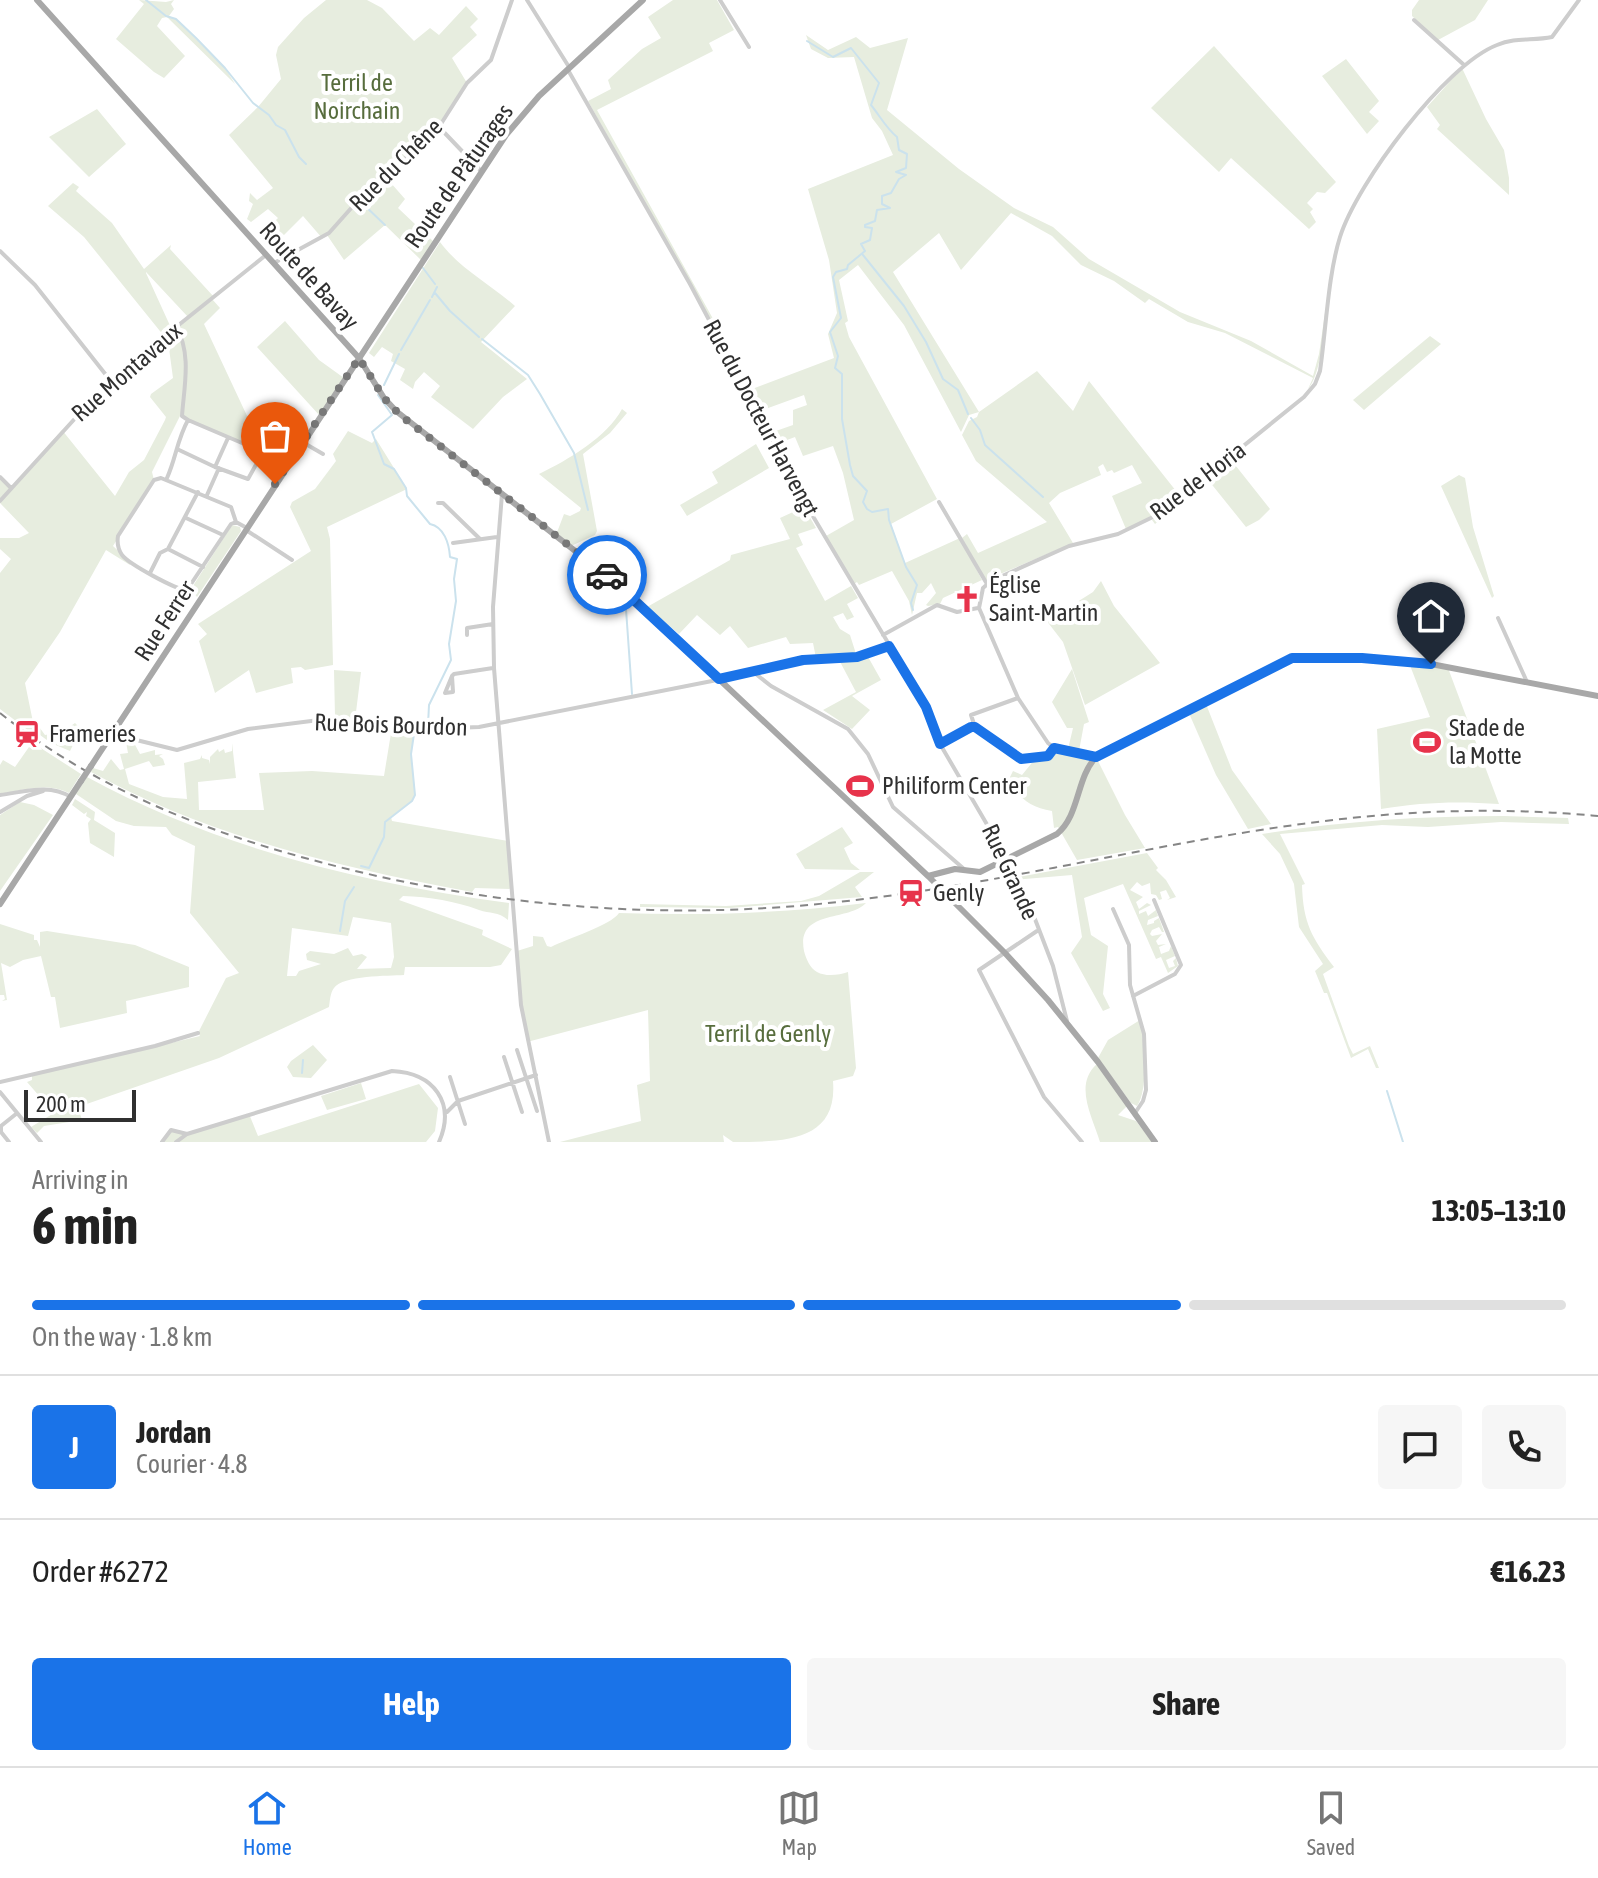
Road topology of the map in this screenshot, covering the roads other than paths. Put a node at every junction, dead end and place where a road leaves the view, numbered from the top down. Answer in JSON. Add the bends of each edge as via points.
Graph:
{"nodes":[{"id":1,"x":37,"y":0,"type":"edge"},
{"id":2,"x":512,"y":0,"type":"edge"},
{"id":3,"x":527,"y":0,"type":"edge"},
{"id":4,"x":643,"y":0,"type":"edge"},
{"id":5,"x":720,"y":0,"type":"edge"},
{"id":6,"x":1579,"y":0,"type":"edge"},
{"id":7,"x":1414,"y":20,"type":"dead end"},
{"id":8,"x":749,"y":47,"type":"dead end"},
{"id":9,"x":1463,"y":64,"type":"junction"},
{"id":10,"x":568,"y":68,"type":"junction"},
{"id":11,"x":439,"y":127,"type":"junction"},
{"id":12,"x":481,"y":171,"type":"junction"},
{"id":13,"x":0,"y":251,"type":"edge"},
{"id":14,"x":266,"y":255,"type":"junction"},
{"id":15,"x":274,"y":263,"type":"junction"},
{"id":16,"x":176,"y":327,"type":"junction"},
{"id":17,"x":359,"y":358,"type":"junction"},
{"id":18,"x":110,"y":380,"type":"junction"},
{"id":19,"x":188,"y":420,"type":"junction"},
{"id":20,"x":228,"y":438,"type":"junction"},
{"id":21,"x":303,"y":442,"type":"junction"},
{"id":22,"x":249,"y":446,"type":"junction"},
{"id":23,"x":177,"y":449,"type":"junction"},
{"id":24,"x":258,"y":450,"type":"junction"},
{"id":25,"x":323,"y":454,"type":"dead end"},
{"id":26,"x":217,"y":468,"type":"junction"},
{"id":27,"x":0,"y":477,"type":"edge"},
{"id":28,"x":167,"y":478,"type":"junction"},
{"id":29,"x":11,"y":488,"type":"junction"},
{"id":30,"x":198,"y":492,"type":"junction"},
{"id":31,"x":502,"y":494,"type":"junction"},
{"id":32,"x":207,"y":496,"type":"junction"},
{"id":33,"x":0,"y":501,"type":"edge"},
{"id":34,"x":939,"y":502,"type":"dead end"},
{"id":35,"x":438,"y":503,"type":"dead end"},
{"id":36,"x":186,"y":518,"type":"junction"},
{"id":37,"x":236,"y":522,"type":"junction"},
{"id":38,"x":246,"y":529,"type":"junction"},
{"id":39,"x":224,"y":535,"type":"junction"},
{"id":40,"x":497,"y":537,"type":"junction"},
{"id":41,"x":480,"y":539,"type":"junction"},
{"id":42,"x":453,"y":543,"type":"dead end"},
{"id":43,"x":168,"y":549,"type":"junction"},
{"id":44,"x":292,"y":560,"type":"dead end"},
{"id":45,"x":203,"y":567,"type":"junction"},
{"id":46,"x":150,"y":573,"type":"junction"},
{"id":47,"x":987,"y":584,"type":"junction"},
{"id":48,"x":979,"y":608,"type":"junction"},
{"id":49,"x":1498,"y":618,"type":"dead end"},
{"id":50,"x":493,"y":624,"type":"junction"},
{"id":51,"x":467,"y":635,"type":"dead end"},
{"id":52,"x":883,"y":635,"type":"junction"},
{"id":53,"x":889,"y":646,"type":"junction"},
{"id":54,"x":494,"y":668,"type":"junction"},
{"id":55,"x":752,"y":671,"type":"junction"},
{"id":56,"x":452,"y":676,"type":"dead end"},
{"id":57,"x":719,"y":679,"type":"junction"},
{"id":58,"x":1527,"y":682,"type":"junction"},
{"id":59,"x":1598,"y":696,"type":"edge"},
{"id":60,"x":1018,"y":698,"type":"junction"},
{"id":61,"x":499,"y":725,"type":"junction"},
{"id":62,"x":975,"y":727,"type":"junction"},
{"id":63,"x":112,"y":734,"type":"junction"},
{"id":64,"x":940,"y":744,"type":"junction"},
{"id":65,"x":1054,"y":748,"type":"junction"},
{"id":66,"x":1096,"y":757,"type":"junction"},
{"id":67,"x":53,"y":790,"type":"junction"},
{"id":68,"x":11,"y":794,"type":"junction"},
{"id":69,"x":0,"y":795,"type":"edge"},
{"id":70,"x":71,"y":797,"type":"junction"},
{"id":71,"x":18,"y":801,"type":"junction"},
{"id":72,"x":0,"y":812,"type":"edge"},
{"id":73,"x":1002,"y":861,"type":"junction"},
{"id":74,"x":964,"y":870,"type":"junction"},
{"id":75,"x":928,"y":876,"type":"junction"},
{"id":76,"x":1154,"y":900,"type":"dead end"},
{"id":77,"x":0,"y":904,"type":"edge"},
{"id":78,"x":1113,"y":909,"type":"dead end"},
{"id":79,"x":1037,"y":931,"type":"junction"},
{"id":80,"x":1005,"y":953,"type":"junction"},
{"id":81,"x":1133,"y":996,"type":"junction"},
{"id":82,"x":1068,"y":1024,"type":"junction"},
{"id":83,"x":198,"y":1033,"type":"dead end"},
{"id":84,"x":517,"y":1050,"type":"dead end"},
{"id":85,"x":504,"y":1057,"type":"dead end"},
{"id":86,"x":536,"y":1075,"type":"junction"},
{"id":87,"x":450,"y":1077,"type":"dead end"},
{"id":88,"x":526,"y":1078,"type":"junction"},
{"id":89,"x":0,"y":1082,"type":"edge"},
{"id":90,"x":512,"y":1082,"type":"junction"},
{"id":91,"x":0,"y":1092,"type":"edge"},
{"id":92,"x":439,"y":1096,"type":"junction"},
{"id":93,"x":458,"y":1101,"type":"junction"},
{"id":94,"x":537,"y":1111,"type":"dead end"},
{"id":95,"x":522,"y":1112,"type":"dead end"},
{"id":96,"x":16,"y":1113,"type":"junction"},
{"id":97,"x":1135,"y":1113,"type":"junction"},
{"id":98,"x":445,"y":1114,"type":"junction"},
{"id":99,"x":465,"y":1124,"type":"dead end"},
{"id":100,"x":187,"y":1134,"type":"junction"},
{"id":101,"x":9,"y":1142,"type":"edge"},
{"id":102,"x":41,"y":1142,"type":"edge"},
{"id":103,"x":162,"y":1142,"type":"edge"},
{"id":104,"x":176,"y":1142,"type":"edge"},
{"id":105,"x":439,"y":1142,"type":"edge"},
{"id":106,"x":549,"y":1142,"type":"edge"},
{"id":107,"x":1082,"y":1142,"type":"edge"},
{"id":108,"x":1155,"y":1142,"type":"edge"}],
"edges":[{"from":1,"to":14,"type":"main road","name":"Route de Bavay"},
{"from":2,"to":11,"type":"street","name":"Rue du Chêne","via":[[491,60],[467,83]]},
{"from":3,"to":10,"type":"street","name":"Rue du Docteur Harvengt"},
{"from":4,"to":10,"type":"main road","name":"Route de Pâturages"},
{"from":5,"to":8,"type":"street"},
{"from":6,"to":9,"type":"street","via":[[1552,37],[1498,44]]},
{"from":7,"to":9,"type":"street"},
{"from":9,"to":47,"type":"street","name":"Rue de Horia","via":[[1380,162],[1345,224],[1320,371],[1304,397],[1159,514],[1118,534],[1069,546]]},
{"from":10,"to":12,"type":"main road","name":"Route de Pâturages","via":[[518,119]]},
{"from":10,"to":52,"type":"street","name":"Rue du Docteur Harvengt"},
{"from":11,"to":12,"type":"street"},
{"from":11,"to":15,"type":"street","name":"Rue du Chêne","via":[[378,178],[329,233]]},
{"from":12,"to":17,"type":"main road","name":"Route de Pâturages"},
{"from":13,"to":18,"type":"street","via":[[35,285]]},
{"from":14,"to":15,"type":"main road","name":"Route de Bavay"},
{"from":14,"to":16,"type":"street","name":"Rue Montavaux"},
{"from":15,"to":17,"type":"main road","name":"Route de Bavay"},
{"from":16,"to":18,"type":"street","name":"Rue Montavaux"},
{"from":16,"to":19,"type":"street","via":[[186,378],[182,416]]},
{"from":17,"to":21,"type":"main road","name":"Rue Ferrer"},
{"from":17,"to":31,"type":"main road","name":"Route de Bavay","via":[[396,411]]},
{"from":18,"to":29,"type":"street","name":"Rue Montavaux"},
{"from":19,"to":20,"type":"street"},
{"from":19,"to":23,"type":"street"},
{"from":20,"to":22,"type":"street"},
{"from":20,"to":26,"type":"street"},
{"from":21,"to":25,"type":"street"},
{"from":21,"to":38,"type":"main road","name":"Rue Ferrer"},
{"from":22,"to":24,"type":"street"},
{"from":22,"to":24,"type":"street","via":[[258,441]]},
{"from":23,"to":26,"type":"street"},
{"from":23,"to":28,"type":"street"},
{"from":24,"to":26,"type":"street","via":[[248,479]]},
{"from":26,"to":32,"type":"street"},
{"from":27,"to":29,"type":"street"},
{"from":28,"to":30,"type":"street"},
{"from":28,"to":46,"type":"street","via":[[154,480],[117,540],[122,555]]},
{"from":29,"to":33,"type":"street","name":"Rue Montavaux"},
{"from":30,"to":32,"type":"street"},
{"from":30,"to":36,"type":"street"},
{"from":31,"to":40,"type":"street"},
{"from":31,"to":57,"type":"main road","name":"Route de Bavay","via":[[620,586]]},
{"from":32,"to":37,"type":"street","via":[[233,508]]},
{"from":34,"to":47,"type":"street"},
{"from":35,"to":41,"type":"street"},
{"from":36,"to":39,"type":"street"},
{"from":36,"to":43,"type":"street"},
{"from":37,"to":38,"type":"street"},
{"from":37,"to":39,"type":"street"},
{"from":38,"to":44,"type":"street"},
{"from":38,"to":63,"type":"main road","name":"Rue Ferrer"},
{"from":39,"to":45,"type":"street"},
{"from":40,"to":41,"type":"street"},
{"from":40,"to":50,"type":"street"},
{"from":41,"to":42,"type":"street"},
{"from":43,"to":45,"type":"street"},
{"from":43,"to":46,"type":"street"},
{"from":45,"to":46,"type":"street","via":[[185,590]]},
{"from":47,"to":48,"type":"street"},
{"from":48,"to":52,"type":"street","via":[[957,612],[937,605]]},
{"from":48,"to":60,"type":"street"},
{"from":49,"to":58,"type":"street"},
{"from":50,"to":51,"type":"street","via":[[467,628]]},
{"from":50,"to":54,"type":"street"},
{"from":52,"to":53,"type":"street","name":"Rue du Docteur Harvengt"},
{"from":53,"to":55,"type":"street","name":"Rue Bois Bourdon","via":[[857,657],[803,660]]},
{"from":53,"to":64,"type":"street","name":"Rue Grande","via":[[926,707]]},
{"from":54,"to":56,"type":"street"},
{"from":54,"to":61,"type":"street"},
{"from":55,"to":57,"type":"street","name":"Rue Bois Bourdon"},
{"from":55,"to":74,"type":"street","via":[[848,729],[868,754],[893,807]]},
{"from":57,"to":61,"type":"street","name":"Rue Bois Bourdon"},
{"from":57,"to":75,"type":"main road","name":"Route de Bavay"},
{"from":58,"to":59,"type":"main road"},
{"from":58,"to":66,"type":"main road","via":[[1408,661],[1296,658]]},
{"from":60,"to":62,"type":"street","via":[[971,715]]},
{"from":60,"to":65,"type":"street"},
{"from":61,"to":63,"type":"street","name":"Rue Bois Bourdon","via":[[407,730],[327,719],[235,732],[177,750]]},
{"from":61,"to":86,"type":"street","via":[[523,1020]]},
{"from":62,"to":64,"type":"street"},
{"from":62,"to":65,"type":"street","via":[[1021,759],[1048,756]]},
{"from":63,"to":70,"type":"main road","name":"Rue Ferrer","bridge":true},
{"from":64,"to":73,"type":"street","name":"Rue Grande","via":[[999,845]]},
{"from":65,"to":66,"type":"street"},
{"from":66,"to":73,"type":"main road","via":[[1063,829]]},
{"from":67,"to":68,"type":"street"},
{"from":67,"to":70,"type":"street"},
{"from":67,"to":71,"type":"street"},
{"from":68,"to":69,"type":"street"},
{"from":68,"to":71,"type":"street","via":[[18,795]]},
{"from":69,"to":71,"type":"street"},
{"from":70,"to":77,"type":"main road","name":"Rue Ferrer"},
{"from":71,"to":72,"type":"street"},
{"from":73,"to":74,"type":"main road","via":[[980,872]]},
{"from":73,"to":79,"type":"street","name":"Rue Grande","via":[[1030,906]]},
{"from":74,"to":75,"type":"main road"},
{"from":75,"to":80,"type":"main road","name":"Route de Bavay"},
{"from":76,"to":81,"type":"street","via":[[1181,965],[1178,972]]},
{"from":78,"to":81,"type":"street","via":[[1129,945]]},
{"from":79,"to":80,"type":"street","name":"Rue Grande"},
{"from":79,"to":82,"type":"street","name":"Rue Grande","via":[[1053,966]]},
{"from":80,"to":82,"type":"main road","name":"Route de Bavay"},
{"from":80,"to":107,"type":"street","name":"Rue Grande","via":[[979,970],[1044,1097]]},
{"from":81,"to":97,"type":"street","via":[[1145,1042],[1145,1096]]},
{"from":82,"to":97,"type":"main road"},
{"from":83,"to":89,"type":"street"},
{"from":84,"to":88,"type":"street"},
{"from":85,"to":90,"type":"street"},
{"from":86,"to":88,"type":"street"},
{"from":86,"to":106,"type":"street"},
{"from":87,"to":93,"type":"street"},
{"from":88,"to":90,"type":"street"},
{"from":88,"to":94,"type":"street"},
{"from":90,"to":93,"type":"street"},
{"from":90,"to":95,"type":"street"},
{"from":91,"to":96,"type":"street"},
{"from":92,"to":93,"type":"street"},
{"from":92,"to":98,"type":"street"},
{"from":92,"to":100,"type":"street","via":[[419,1077],[387,1071]]},
{"from":93,"to":98,"type":"street"},
{"from":93,"to":99,"type":"street"},
{"from":96,"to":101,"type":"street","via":[[1,1126]]},
{"from":96,"to":102,"type":"street"},
{"from":97,"to":108,"type":"main road"},
{"from":98,"to":105,"type":"street"},
{"from":100,"to":103,"type":"street","via":[[171,1130]]},
{"from":100,"to":104,"type":"street"}]}
